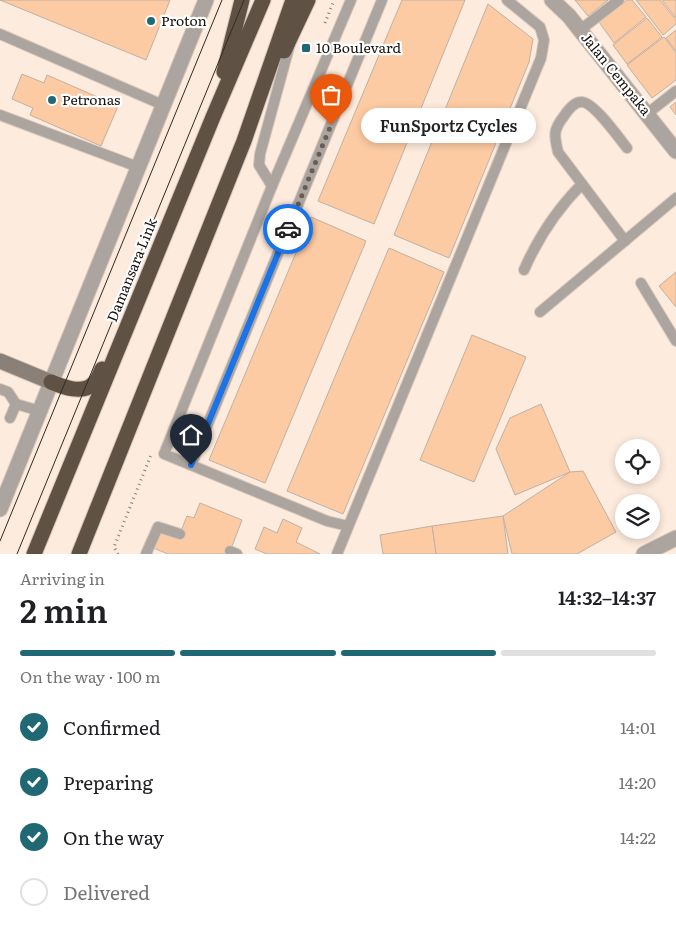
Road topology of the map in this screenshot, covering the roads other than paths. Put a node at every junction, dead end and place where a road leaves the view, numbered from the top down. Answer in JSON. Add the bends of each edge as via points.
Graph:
{"nodes":[{"id":1,"x":206,"y":0,"type":"edge"},
{"id":2,"x":242,"y":0,"type":"edge"},
{"id":3,"x":263,"y":0,"type":"edge"},
{"id":4,"x":293,"y":0,"type":"edge"},
{"id":5,"x":308,"y":0,"type":"edge"},
{"id":6,"x":351,"y":0,"type":"edge"},
{"id":7,"x":382,"y":0,"type":"edge"},
{"id":8,"x":507,"y":0,"type":"edge"},
{"id":9,"x":552,"y":0,"type":"edge"},
{"id":10,"x":619,"y":0,"type":"edge"},
{"id":11,"x":294,"y":29,"type":"junction"},
{"id":12,"x":580,"y":30,"type":"junction"},
{"id":13,"x":0,"y":34,"type":"edge"},
{"id":14,"x":676,"y":91,"type":"edge"},
{"id":15,"x":163,"y":105,"type":"junction"},
{"id":16,"x":648,"y":113,"type":"junction"},
{"id":17,"x":0,"y":115,"type":"edge"},
{"id":18,"x":213,"y":117,"type":"junction"},
{"id":19,"x":244,"y":141,"type":"junction"},
{"id":20,"x":627,"y":148,"type":"dead end"},
{"id":21,"x":676,"y":151,"type":"edge"},
{"id":22,"x":138,"y":167,"type":"junction"},
{"id":23,"x":582,"y":184,"type":"junction"},
{"id":24,"x":272,"y":186,"type":"junction"},
{"id":25,"x":674,"y":203,"type":"edge"},
{"id":26,"x":625,"y":241,"type":"junction"},
{"id":27,"x":524,"y":270,"type":"dead end"},
{"id":28,"x":641,"y":284,"type":"dead end"},
{"id":29,"x":540,"y":312,"type":"dead end"},
{"id":30,"x":128,"y":322,"type":"junction"},
{"id":31,"x":676,"y":341,"type":"edge"},
{"id":32,"x":0,"y":361,"type":"edge"},
{"id":33,"x":51,"y":382,"type":"junction"},
{"id":34,"x":0,"y":389,"type":"edge"},
{"id":35,"x":16,"y":404,"type":"junction"},
{"id":36,"x":40,"y":411,"type":"junction"},
{"id":37,"x":10,"y":418,"type":"dead end"},
{"id":38,"x":191,"y":465,"type":"junction"},
{"id":39,"x":0,"y":509,"type":"edge"},
{"id":40,"x":348,"y":526,"type":"junction"},
{"id":41,"x":180,"y":534,"type":"dead end"},
{"id":42,"x":676,"y":538,"type":"edge"},
{"id":43,"x":34,"y":554,"type":"edge"},
{"id":44,"x":79,"y":554,"type":"edge"},
{"id":45,"x":146,"y":554,"type":"edge"},
{"id":46,"x":337,"y":554,"type":"edge"},
{"id":47,"x":644,"y":554,"type":"edge"}],
"edges":[{"from":1,"to":15,"type":"street"},
{"from":2,"to":18,"type":"highway"},
{"from":3,"to":18,"type":"highway","name":"Damansara Link"},
{"from":4,"to":19,"type":"highway"},
{"from":5,"to":11,"type":"highway"},
{"from":6,"to":24,"type":"lane"},
{"from":7,"to":38,"type":"lane"},
{"from":8,"to":40,"type":"lane","via":[[540,27],[544,40],[541,58]]},
{"from":9,"to":12,"type":"street","name":"Jalan Cempaka"},
{"from":10,"to":12,"type":"lane"},
{"from":11,"to":19,"type":"highway"},
{"from":11,"to":24,"type":"lane","via":[[260,154],[259,165]]},
{"from":12,"to":16,"type":"street","name":"Jalan Cempaka"},
{"from":13,"to":15,"type":"lane"},
{"from":14,"to":16,"type":"lane"},
{"from":15,"to":22,"type":"street"},
{"from":16,"to":21,"type":"street","name":"Jalan Cempaka"},
{"from":17,"to":22,"type":"lane"},
{"from":18,"to":30,"type":"highway","name":"Damansara Link"},
{"from":19,"to":44,"type":"highway"},
{"from":20,"to":23,"type":"lane","via":[[594,108],[584,102],[570,107],[556,125],[554,137],[558,152]]},
{"from":22,"to":33,"type":"street"},
{"from":23,"to":26,"type":"lane"},
{"from":23,"to":27,"type":"lane","via":[[549,223]]},
{"from":24,"to":38,"type":"lane","via":[[164,454]]},
{"from":25,"to":26,"type":"lane"},
{"from":26,"to":29,"type":"lane"},
{"from":28,"to":31,"type":"lane"},
{"from":30,"to":33,"type":"highway","via":[[94,384],[81,389],[67,389]]},
{"from":30,"to":43,"type":"highway","name":"Damansara Link"},
{"from":32,"to":33,"type":"street"},
{"from":33,"to":36,"type":"street"},
{"from":34,"to":35,"type":"lane","via":[[8,392]]},
{"from":35,"to":36,"type":"lane"},
{"from":35,"to":37,"type":"lane"},
{"from":36,"to":39,"type":"street"},
{"from":38,"to":40,"type":"lane","via":[[327,521]]},
{"from":40,"to":46,"type":"lane"},
{"from":41,"to":45,"type":"lane","via":[[158,527]]},
{"from":42,"to":47,"type":"street"}]}
